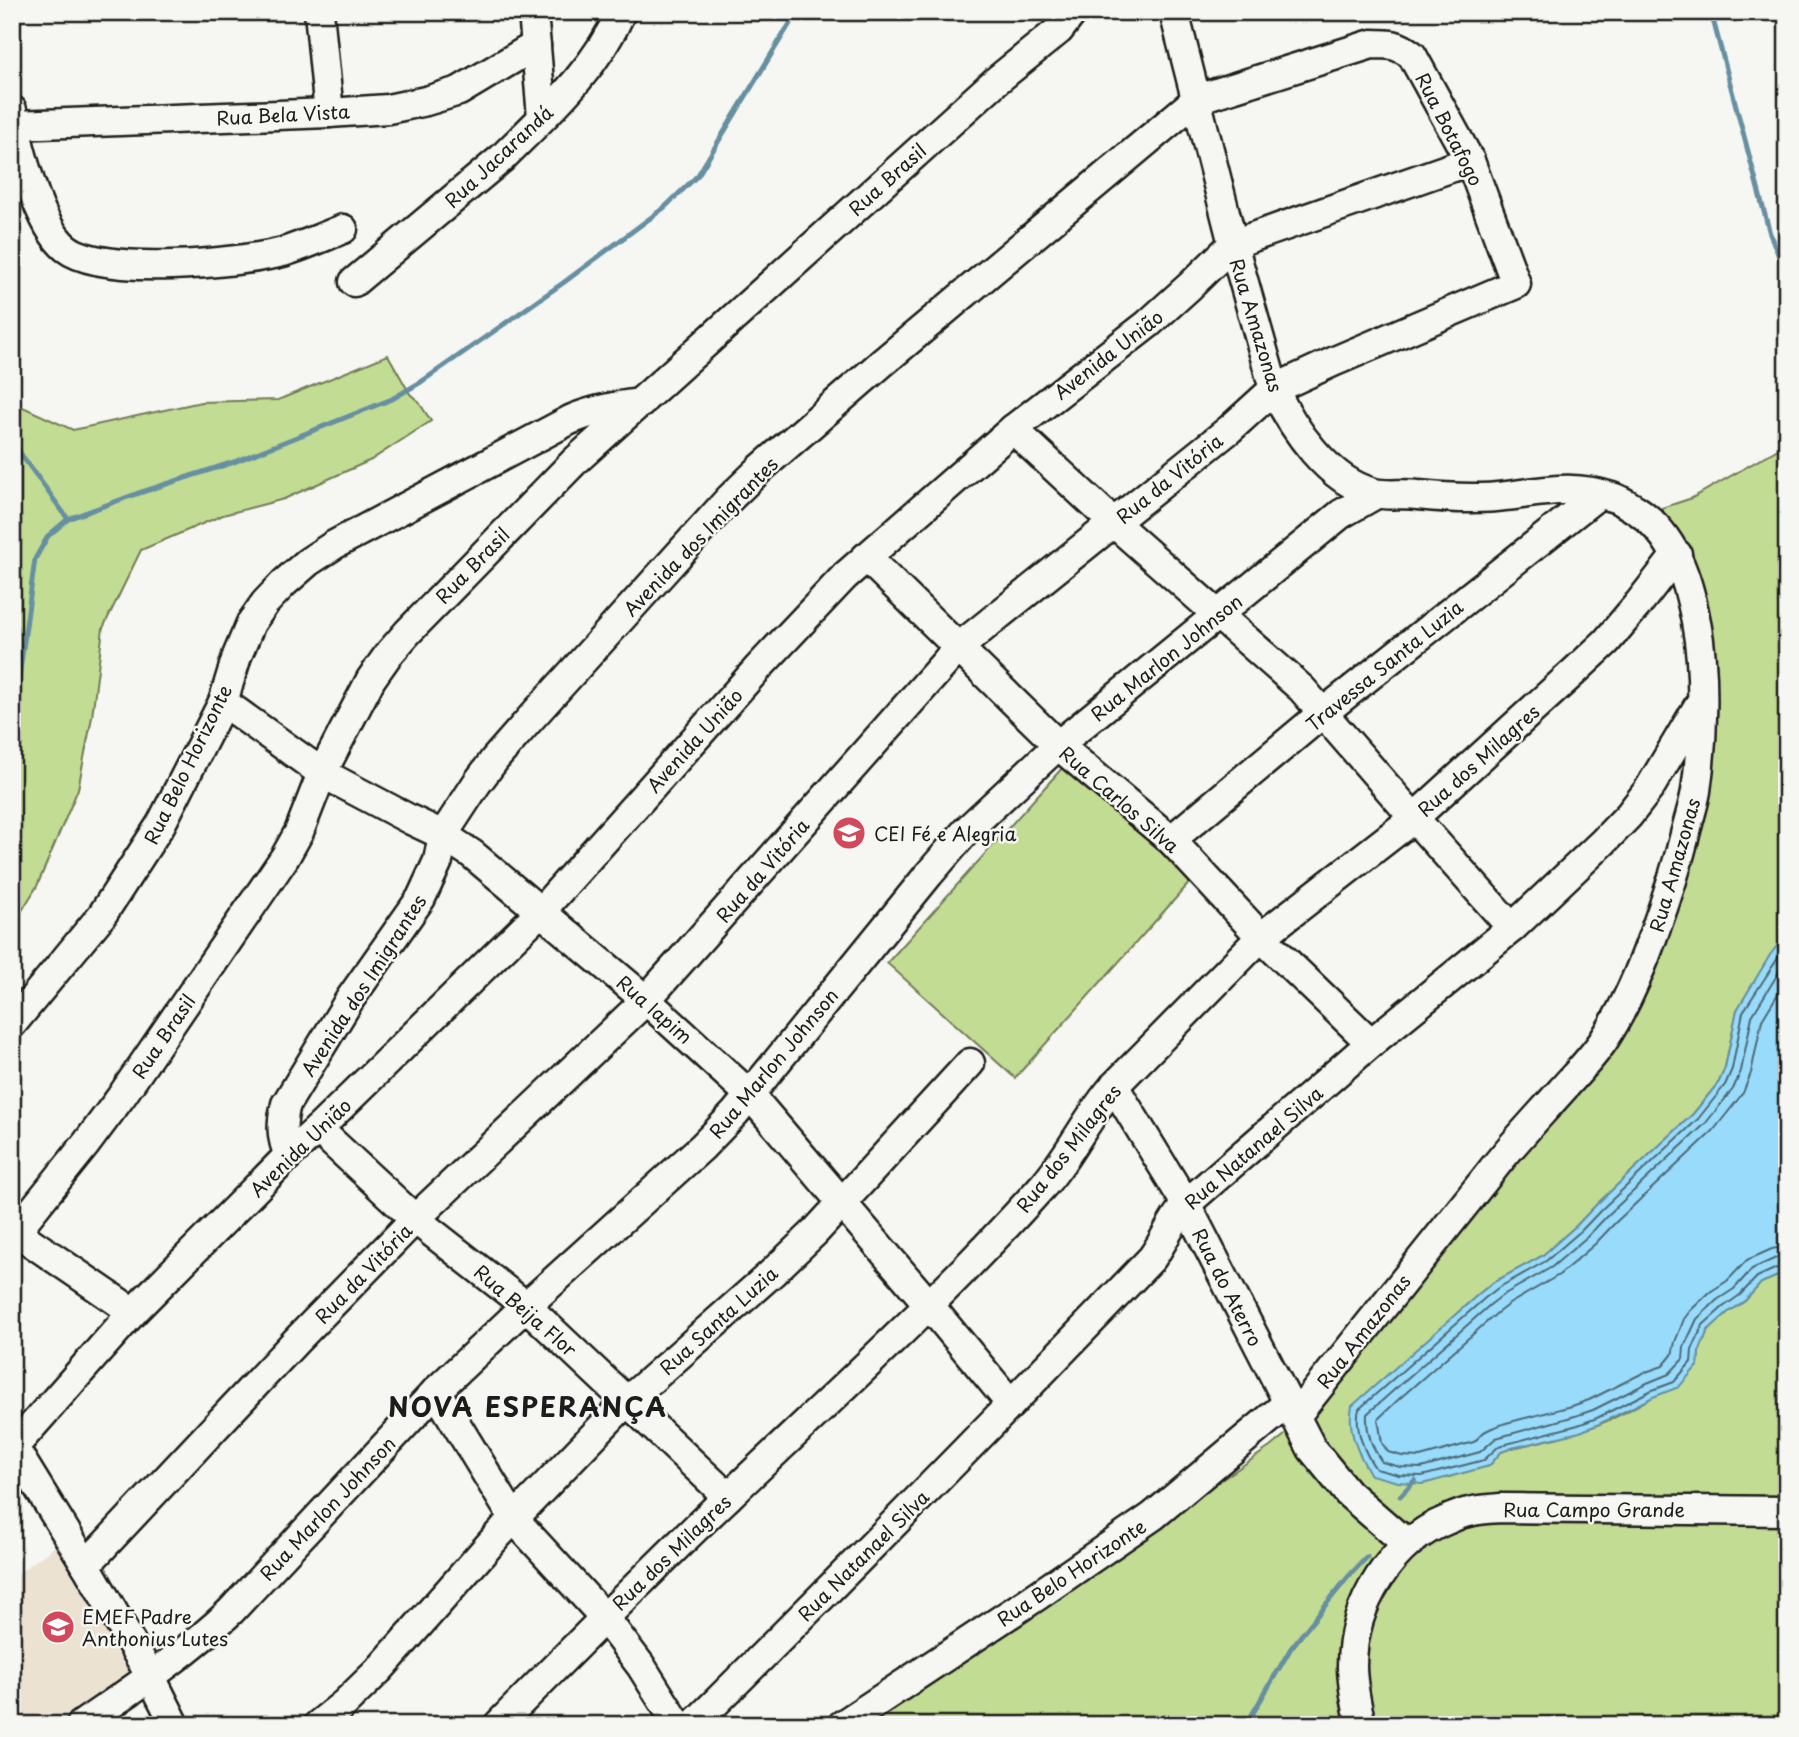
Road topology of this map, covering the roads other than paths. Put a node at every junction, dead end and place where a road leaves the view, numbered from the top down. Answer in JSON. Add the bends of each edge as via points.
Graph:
{"nodes":[{"id":1,"x":319,"y":12,"type":"edge"},
{"id":2,"x":533,"y":12,"type":"edge"},
{"id":3,"x":621,"y":12,"type":"edge"},
{"id":4,"x":1073,"y":12,"type":"edge"},
{"id":5,"x":1174,"y":12,"type":"edge"},
{"id":6,"x":1373,"y":44,"type":"joint"},
{"id":7,"x":536,"y":45,"type":"junction"},
{"id":8,"x":1197,"y":99,"type":"junction"},
{"id":9,"x":330,"y":113,"type":"junction"},
{"id":10,"x":542,"y":117,"type":"junction"},
{"id":11,"x":13,"y":118,"type":"edge"},
{"id":12,"x":1470,"y":161,"type":"junction"},
{"id":13,"x":343,"y":229,"type":"dead end"},
{"id":14,"x":1233,"y":244,"type":"junction"},
{"id":15,"x":354,"y":282,"type":"dead end"},
{"id":16,"x":1516,"y":284,"type":"joint"},
{"id":17,"x":1274,"y":389,"type":"junction"},
{"id":18,"x":641,"y":403,"type":"junction"},
{"id":19,"x":1013,"y":429,"type":"junction"},
{"id":20,"x":1376,"y":494,"type":"junction"},
{"id":21,"x":1599,"y":494,"type":"junction"},
{"id":22,"x":1114,"y":523,"type":"junction"},
{"id":23,"x":1677,"y":554,"type":"junction"},
{"id":24,"x":866,"y":557,"type":"junction"},
{"id":25,"x":1218,"y":616,"type":"junction"},
{"id":26,"x":959,"y":647,"type":"junction"},
{"id":27,"x":1702,"y":700,"type":"junction"},
{"id":28,"x":223,"y":702,"type":"junction"},
{"id":29,"x":1324,"y":712,"type":"junction"},
{"id":30,"x":1058,"y":745,"type":"junction"},
{"id":31,"x":322,"y":773,"type":"junction"},
{"id":32,"x":1414,"y":818,"type":"junction"},
{"id":33,"x":443,"y":835,"type":"junction"},
{"id":34,"x":1171,"y":840,"type":"junction"},
{"id":35,"x":541,"y":911,"type":"junction"},
{"id":36,"x":1512,"y":928,"type":"junction"},
{"id":37,"x":1261,"y":937,"type":"junction"},
{"id":38,"x":646,"y":1000,"type":"junction"},
{"id":39,"x":12,"y":1024,"type":"edge"},
{"id":40,"x":1371,"y":1043,"type":"junction"},
{"id":41,"x":970,"y":1063,"type":"dead end"},
{"id":42,"x":1114,"y":1086,"type":"junction"},
{"id":43,"x":750,"y":1095,"type":"junction"},
{"id":44,"x":318,"y":1129,"type":"junction"},
{"id":45,"x":289,"y":1155,"type":"junction"},
{"id":46,"x":842,"y":1203,"type":"junction"},
{"id":47,"x":1186,"y":1203,"type":"junction"},
{"id":48,"x":415,"y":1219,"type":"junction"},
{"id":49,"x":14,"y":1234,"type":"edge"},
{"id":50,"x":526,"y":1306,"type":"junction"},
{"id":51,"x":930,"y":1306,"type":"junction"},
{"id":52,"x":133,"y":1312,"type":"junction"},
{"id":53,"x":436,"y":1391,"type":"junction"},
{"id":54,"x":626,"y":1402,"type":"junction"},
{"id":55,"x":1011,"y":1404,"type":"junction"},
{"id":56,"x":1291,"y":1410,"type":"junction"},
{"id":57,"x":13,"y":1449,"type":"edge"},
{"id":58,"x":728,"y":1497,"type":"junction"},
{"id":59,"x":1787,"y":1511,"type":"edge"},
{"id":60,"x":514,"y":1519,"type":"junction"},
{"id":61,"x":1409,"y":1542,"type":"junction"},
{"id":62,"x":86,"y":1565,"type":"junction"},
{"id":63,"x":604,"y":1617,"type":"junction"},
{"id":64,"x":151,"y":1677,"type":"junction"},
{"id":65,"x":81,"y":1725,"type":"edge"},
{"id":66,"x":175,"y":1725,"type":"edge"},
{"id":67,"x":318,"y":1725,"type":"edge"},
{"id":68,"x":498,"y":1725,"type":"edge"},
{"id":69,"x":678,"y":1725,"type":"edge"},
{"id":70,"x":694,"y":1725,"type":"edge"},
{"id":71,"x":842,"y":1725,"type":"edge"},
{"id":72,"x":1360,"y":1725,"type":"edge"}],
"edges":[{"from":1,"to":9,"type":"street"},
{"from":2,"to":7,"type":"street"},
{"from":3,"to":10,"type":"street","name":"Rua Jacarandá","via":[[590,65]]},
{"from":4,"to":18,"type":"street","name":"Rua Brasil","via":[[1059,30],[996,81]]},
{"from":5,"to":8,"type":"street","name":"Rua Amazonas"},
{"from":6,"to":8,"type":"street","name":"Avenida dos Imigrantes"},
{"from":6,"to":12,"type":"street","name":"Rua Botafogo","via":[[1392,44],[1412,55]]},
{"from":7,"to":9,"type":"street","name":"Rua Bela Vista","via":[[459,91],[388,109]]},
{"from":7,"to":10,"type":"street"},
{"from":8,"to":14,"type":"street","name":"Rua Amazonas"},
{"from":8,"to":33,"type":"street","name":"Avenida dos Imigrantes","via":[[760,469],[495,759]]},
{"from":9,"to":11,"type":"street","name":"Rua Bela Vista"},
{"from":10,"to":15,"type":"street","name":"Rua Jacarandá","via":[[502,158]]},
{"from":11,"to":13,"type":"street","via":[[30,182],[50,228],[66,248],[84,257],[142,265],[199,264],[284,251]]},
{"from":12,"to":14,"type":"street","name":"Avenida União"},
{"from":12,"to":16,"type":"street","name":"Rua Botafogo"},
{"from":14,"to":17,"type":"street","name":"Rua Amazonas"},
{"from":14,"to":19,"type":"street","name":"Avenida União","via":[[1148,324]]},
{"from":16,"to":17,"type":"street","name":"Rua da Vitória"},
{"from":17,"to":20,"type":"street","name":"Rua Amazonas","via":[[1317,454],[1346,481]]},
{"from":17,"to":22,"type":"street","name":"Rua da Vitória"},
{"from":18,"to":28,"type":"street","name":"Rua Belo Horizonte","via":[[603,408],[570,420],[308,562],[251,623]]},
{"from":18,"to":31,"type":"street","name":"Rua Brasil","via":[[574,462],[388,655]]},
{"from":19,"to":22,"type":"street"},
{"from":19,"to":24,"type":"street","name":"Avenida União"},
{"from":20,"to":21,"type":"street","name":"Rua Amazonas","via":[[1475,498],[1569,488]]},
{"from":20,"to":25,"type":"street","name":"Rua Marlon Johnson","via":[[1341,514]]},
{"from":21,"to":23,"type":"street","name":"Rua Amazonas","via":[[1620,499],[1643,514]]},
{"from":21,"to":29,"type":"street","name":"Travessa Santa Luzia"},
{"from":22,"to":25,"type":"street"},
{"from":22,"to":26,"type":"street","name":"Rua da Vitória"},
{"from":23,"to":27,"type":"street","name":"Rua Amazonas","via":[[1701,649]]},
{"from":23,"to":32,"type":"street","name":"Rua dos Milagres","via":[[1606,642]]},
{"from":24,"to":26,"type":"street","name":"Rua Carlos Silva"},
{"from":24,"to":35,"type":"street","name":"Avenida União","via":[[759,667]]},
{"from":25,"to":29,"type":"street"},
{"from":25,"to":30,"type":"street","name":"Rua Marlon Johnson"},
{"from":26,"to":30,"type":"street","name":"Rua Carlos Silva"},
{"from":26,"to":38,"type":"street","name":"Rua da Vitória"},
{"from":27,"to":36,"type":"street","name":"Rua Natanael Silva","via":[[1629,815]]},
{"from":27,"to":56,"type":"street","name":"Rua Amazonas","via":[[1695,793],[1675,876],[1628,1000],[1582,1067]]},
{"from":28,"to":31,"type":"street","name":"Rua Iapim"},
{"from":28,"to":39,"type":"street","name":"Rua Belo Horizonte","via":[[161,824],[125,880],[102,915]]},
{"from":29,"to":32,"type":"street"},
{"from":29,"to":34,"type":"street","name":"Travessa Santa Luzia"},
{"from":30,"to":34,"type":"street","name":"Rua Carlos Silva"},
{"from":30,"to":43,"type":"street","name":"Rua Marlon Johnson","via":[[966,831]]},
{"from":31,"to":33,"type":"street","name":"Rua Iapim"},
{"from":31,"to":49,"type":"street","name":"Rua Brasil","via":[[285,857],[121,1097]]},
{"from":32,"to":36,"type":"street"},
{"from":32,"to":37,"type":"street","name":"Rua dos Milagres"},
{"from":33,"to":35,"type":"street","name":"Rua Iapim"},
{"from":33,"to":45,"type":"street","name":"Avenida dos Imigrantes","via":[[438,861],[421,898],[350,999],[286,1104],[282,1133]]},
{"from":34,"to":37,"type":"street","name":"Rua Carlos Silva"},
{"from":35,"to":38,"type":"street","name":"Rua Iapim"},
{"from":35,"to":44,"type":"street","name":"Avenida União"},
{"from":36,"to":40,"type":"street","name":"Rua Natanael Silva"},
{"from":37,"to":40,"type":"street","name":"Rua Carlos Silva"},
{"from":37,"to":42,"type":"street","name":"Rua dos Milagres"},
{"from":38,"to":43,"type":"street","name":"Rua Iapim"},
{"from":38,"to":48,"type":"street","name":"Rua da Vitória"},
{"from":40,"to":47,"type":"street","name":"Rua Natanael Silva"},
{"from":41,"to":46,"type":"street","name":"Rua Santa Luzia"},
{"from":42,"to":47,"type":"street","name":"Rua do Aterro"},
{"from":42,"to":51,"type":"street","name":"Rua dos Milagres","via":[[1042,1188]]},
{"from":43,"to":46,"type":"street","name":"Rua Iapim"},
{"from":43,"to":50,"type":"street","name":"Rua Marlon Johnson","via":[[702,1147]]},
{"from":44,"to":45,"type":"street","name":"Avenida União"},
{"from":44,"to":48,"type":"street","name":"Rua Beija Flor"},
{"from":45,"to":52,"type":"street","name":"Avenida União"},
{"from":46,"to":51,"type":"street","name":"Rua Iapim"},
{"from":46,"to":54,"type":"street","name":"Rua Santa Luzia","via":[[772,1273]]},
{"from":47,"to":55,"type":"street","name":"Rua Natanael Silva","via":[[1152,1258]]},
{"from":47,"to":56,"type":"street","name":"Rua do Aterro"},
{"from":48,"to":50,"type":"street","name":"Rua Beija Flor"},
{"from":48,"to":62,"type":"street","name":"Rua da Vitória"},
{"from":49,"to":52,"type":"street"},
{"from":50,"to":53,"type":"street","name":"Rua Marlon Johnson"},
{"from":50,"to":54,"type":"street","name":"Rua Beija Flor"},
{"from":51,"to":55,"type":"street","name":"Rua Iapim"},
{"from":51,"to":58,"type":"street","name":"Rua dos Milagres"},
{"from":52,"to":57,"type":"street","name":"Avenida União"},
{"from":53,"to":60,"type":"street"},
{"from":53,"to":64,"type":"street","name":"Rua Marlon Johnson","via":[[231,1611]]},
{"from":54,"to":58,"type":"street","name":"Rua Beija Flor"},
{"from":54,"to":60,"type":"street","name":"Rua Santa Luzia"},
{"from":55,"to":70,"type":"street","name":"Rua Natanael Silva"},
{"from":56,"to":61,"type":"street","via":[[1312,1450],[1348,1493]]},
{"from":56,"to":71,"type":"street","name":"Rua Belo Horizonte","via":[[1153,1516]]},
{"from":57,"to":62,"type":"street"},
{"from":58,"to":63,"type":"street","name":"Rua dos Milagres"},
{"from":59,"to":61,"type":"street","name":"Rua Campo Grande","via":[[1501,1508],[1468,1512]]},
{"from":60,"to":63,"type":"street"},
{"from":60,"to":67,"type":"street","name":"Rua Santa Luzia","via":[[379,1670]]},
{"from":61,"to":72,"type":"street","name":"Rua Campo Grande","via":[[1381,1574],[1365,1602],[1355,1634],[1352,1667]]},
{"from":62,"to":64,"type":"street"},
{"from":63,"to":68,"type":"street","name":"Rua dos Milagres"},
{"from":63,"to":69,"type":"street"},
{"from":64,"to":65,"type":"street","name":"Rua Marlon Johnson"},
{"from":64,"to":66,"type":"street"}]}
